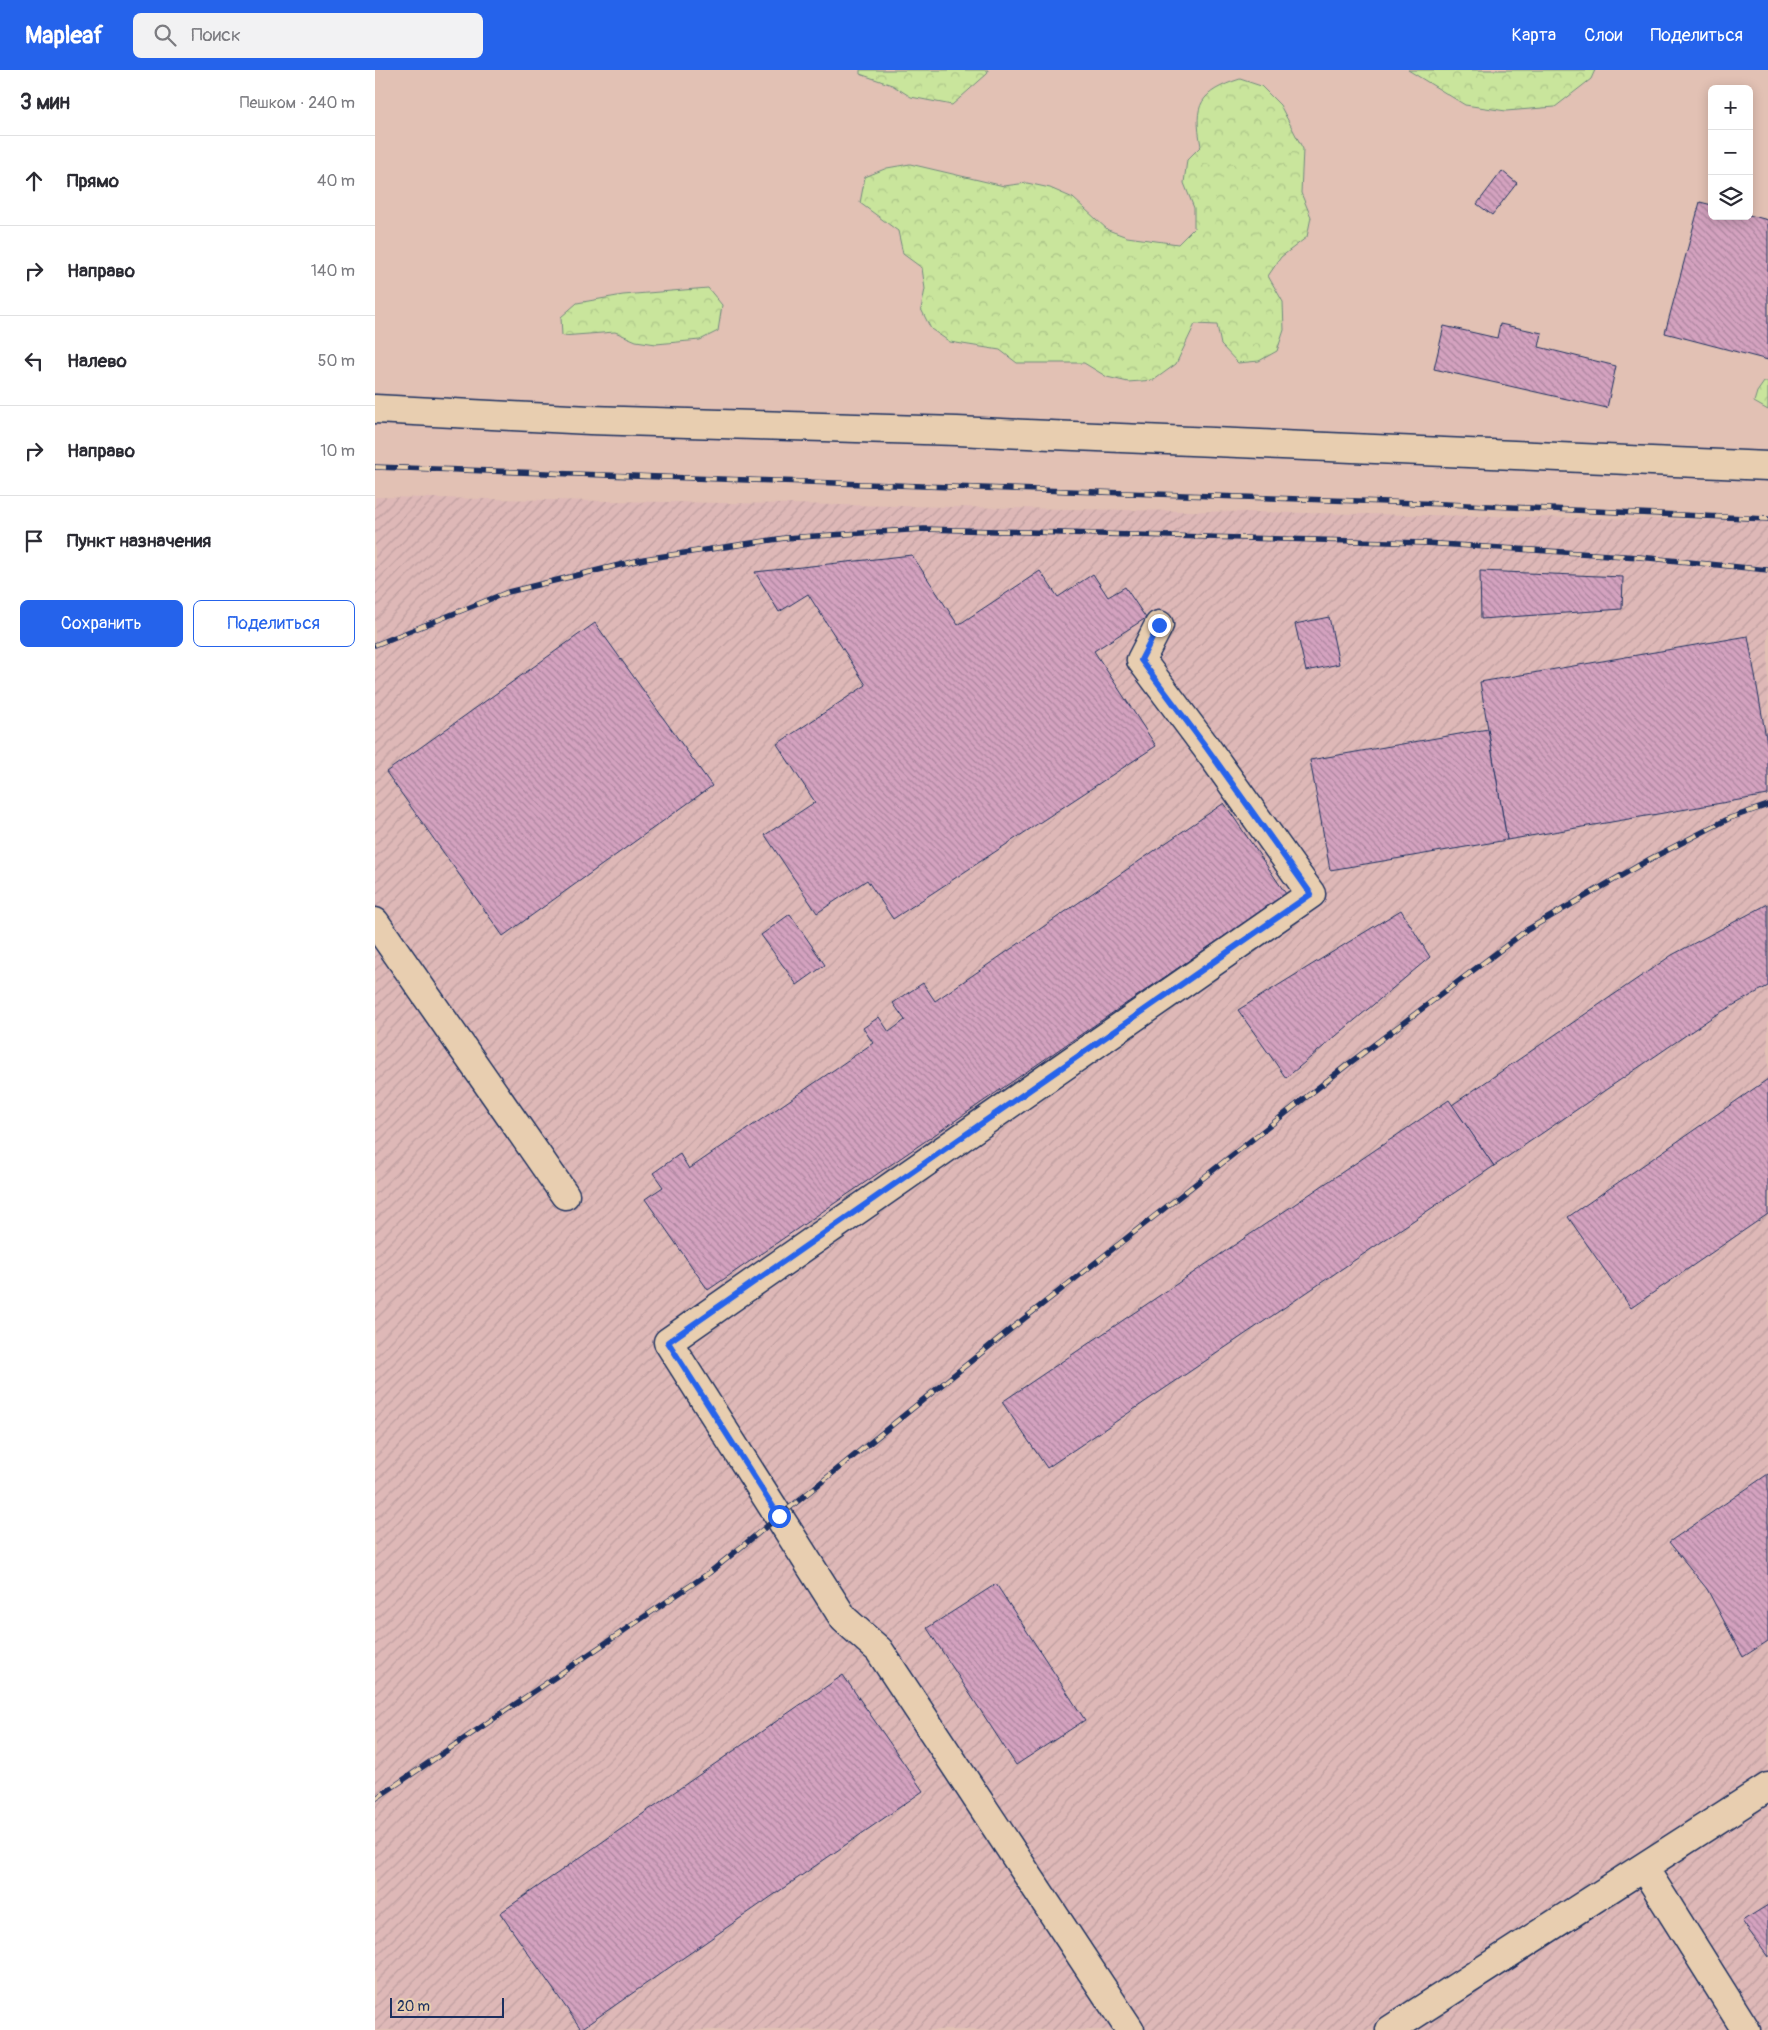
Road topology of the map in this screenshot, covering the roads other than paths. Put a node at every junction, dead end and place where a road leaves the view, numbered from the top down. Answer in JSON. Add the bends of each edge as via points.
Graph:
{"nodes":[{"id":1,"x":375,"y":409,"type":"edge"},
{"id":2,"x":1768,"y":466,"type":"edge"},
{"id":3,"x":1159,"y":625,"type":"dead end"},
{"id":4,"x":375,"y":922,"type":"edge"},
{"id":5,"x":565,"y":1195,"type":"dead end"},
{"id":6,"x":1768,"y":1786,"type":"edge"},
{"id":7,"x":1644,"y":1868,"type":"junction"},
{"id":8,"x":1130,"y":2030,"type":"edge"},
{"id":9,"x":1389,"y":2030,"type":"edge"},
{"id":10,"x":1746,"y":2030,"type":"edge"}],
"edges":[{"from":1,"to":2,"type":"lane"},
{"from":3,"to":8,"type":"lane","via":[[1141,660],[1311,894],[668,1342],[844,1618],[879,1650]]},
{"from":4,"to":5,"type":"lane"},
{"from":6,"to":7,"type":"lane"},
{"from":7,"to":9,"type":"lane"},
{"from":7,"to":10,"type":"lane"}]}
